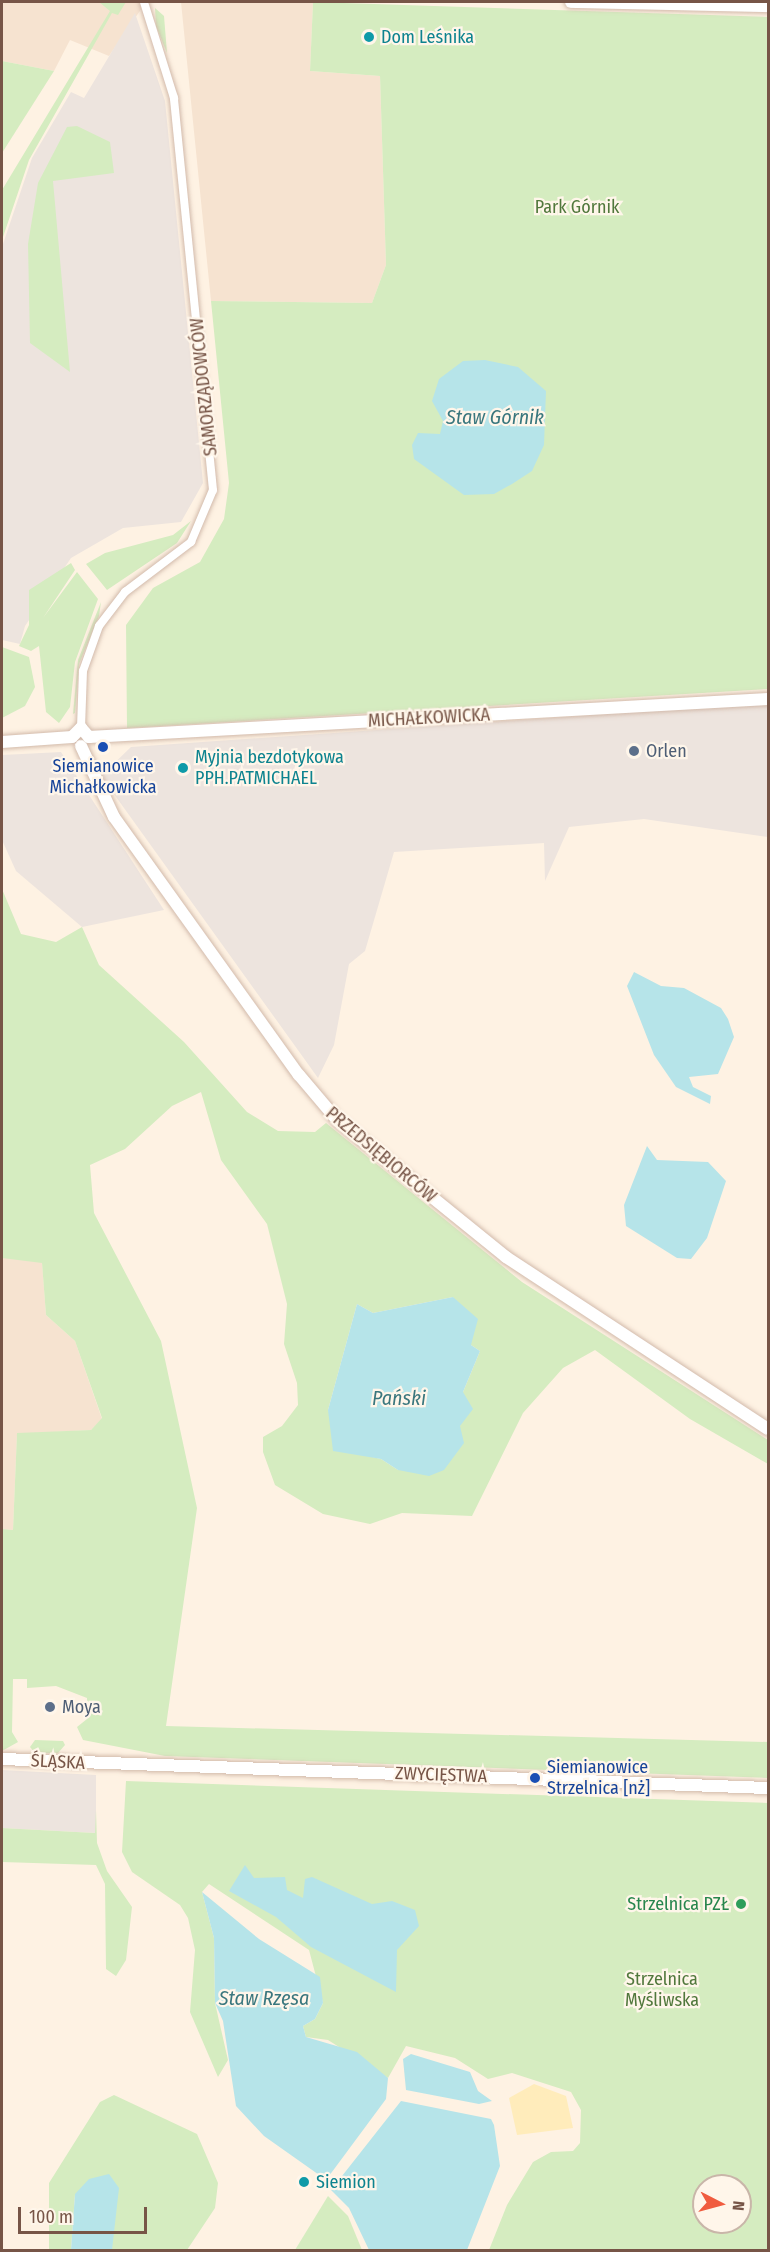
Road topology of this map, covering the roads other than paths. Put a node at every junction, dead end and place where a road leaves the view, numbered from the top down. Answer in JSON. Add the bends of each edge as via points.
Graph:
{"nodes":[{"id":1,"x":144,"y":2,"type":"edge"},
{"id":2,"x":571,"y":2,"type":"edge"},
{"id":3,"x":768,"y":6,"type":"edge"},
{"id":4,"x":768,"y":699,"type":"edge"},
{"id":5,"x":81,"y":737,"type":"junction"},
{"id":6,"x":2,"y":742,"type":"edge"},
{"id":7,"x":768,"y":1429,"type":"edge"},
{"id":8,"x":2,"y":1759,"type":"edge"},
{"id":9,"x":114,"y":1765,"type":"joint"},
{"id":10,"x":768,"y":1788,"type":"edge"}],
"edges":[{"from":1,"to":5,"type":"street","name":"SAMORZĄDOWCÓW","via":[[174,98],[213,490],[191,543],[125,592],[99,626],[83,671]]},
{"from":2,"to":3,"type":"street"},
{"from":4,"to":5,"type":"street","name":"MICHAŁKOWICKA"},
{"from":5,"to":6,"type":"street","name":"MICHAŁKOWICKA"},
{"from":5,"to":7,"type":"street","name":"PRZEDSIĘBIORCÓW","via":[[114,817],[299,1075],[338,1121],[506,1257]]},
{"from":8,"to":9,"type":"street","name":"ŚLĄSKA"},
{"from":9,"to":10,"type":"street","name":"ZWYCIĘSTWA"}]}
